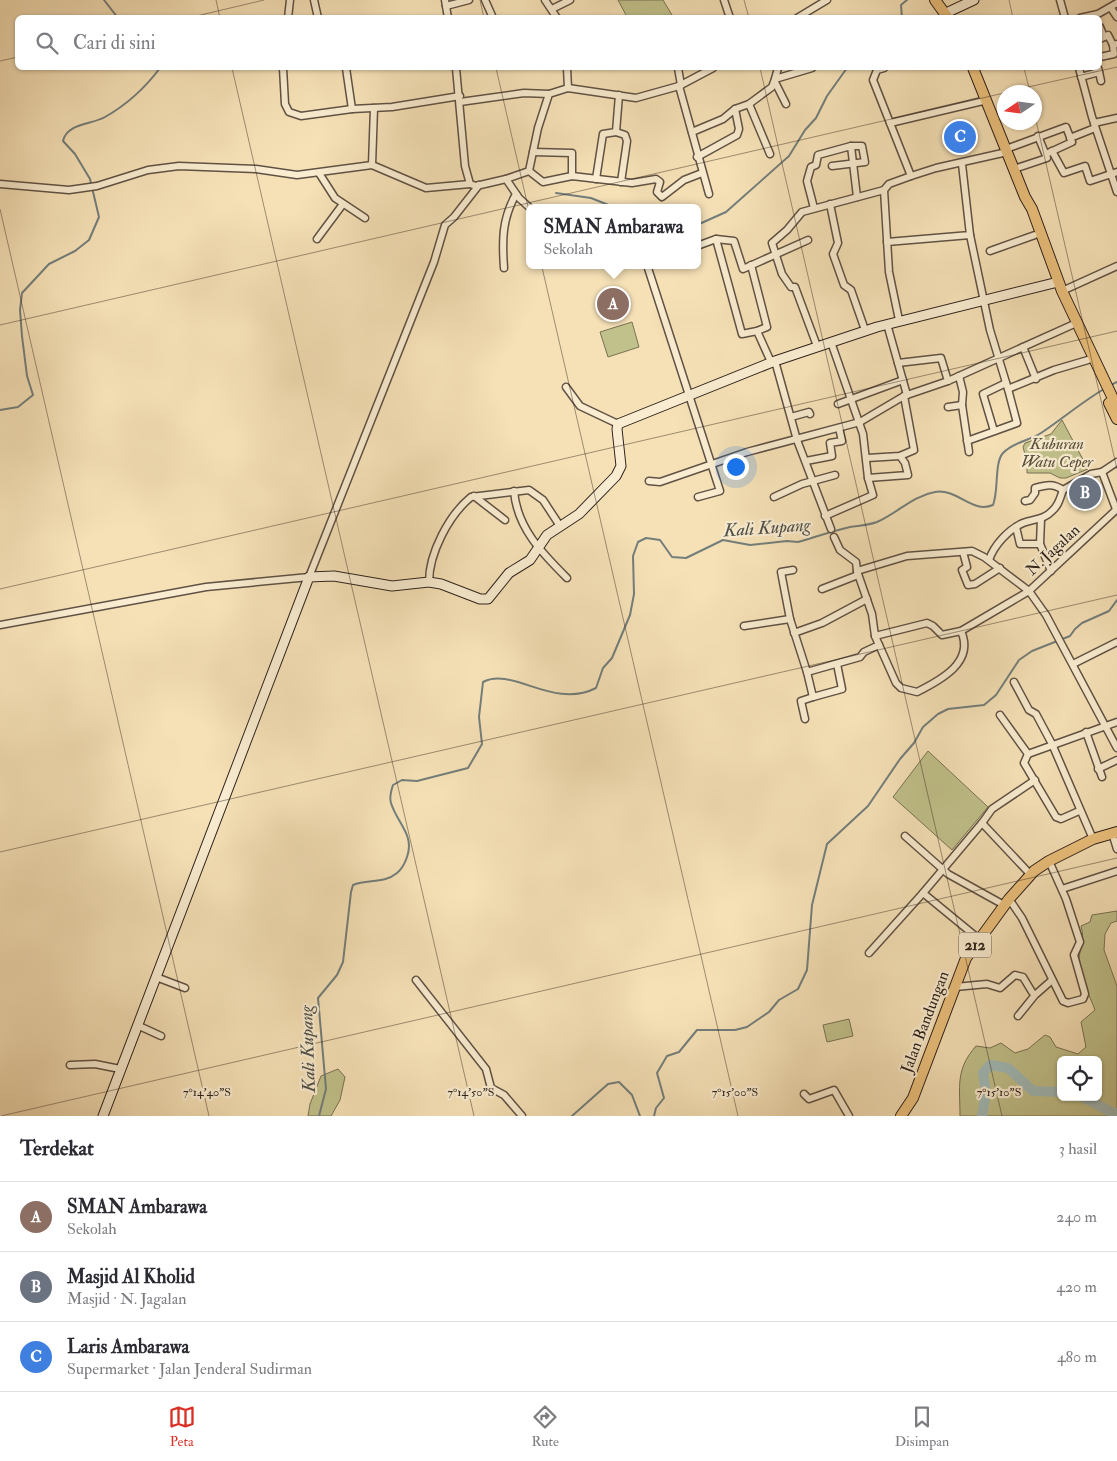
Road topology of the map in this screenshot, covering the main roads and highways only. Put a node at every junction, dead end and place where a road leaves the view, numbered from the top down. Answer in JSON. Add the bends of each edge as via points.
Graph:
{"nodes":[{"id":1,"x":935,"y":0,"type":"edge"},
{"id":2,"x":946,"y":15,"type":"edge"},
{"id":3,"x":974,"y":70,"type":"edge"},
{"id":4,"x":1025,"y":196,"type":"junction"},
{"id":5,"x":1102,"y":384,"type":"junction"},
{"id":6,"x":1109,"y":397,"type":"junction"},
{"id":7,"x":1117,"y":407,"type":"edge"},
{"id":8,"x":1117,"y":419,"type":"edge"},
{"id":9,"x":1114,"y":833,"type":"edge"},
{"id":10,"x":901,"y":1116,"type":"edge"}],
"edges":[{"from":1,"to":2,"type":"main road"},
{"from":3,"to":4,"type":"main road"},
{"from":4,"to":5,"type":"main road"},
{"from":4,"to":5,"type":"main road","via":[[1026,210],[1054,283]]},
{"from":5,"to":6,"type":"main road"},
{"from":6,"to":7,"type":"main road"},
{"from":6,"to":8,"type":"main road"},
{"from":9,"to":10,"type":"main road","name":"Jalan Bandungan","number":"212","via":[[1092,839],[1049,861],[1030,874],[1006,902],[966,958],[913,1098]]}]}
